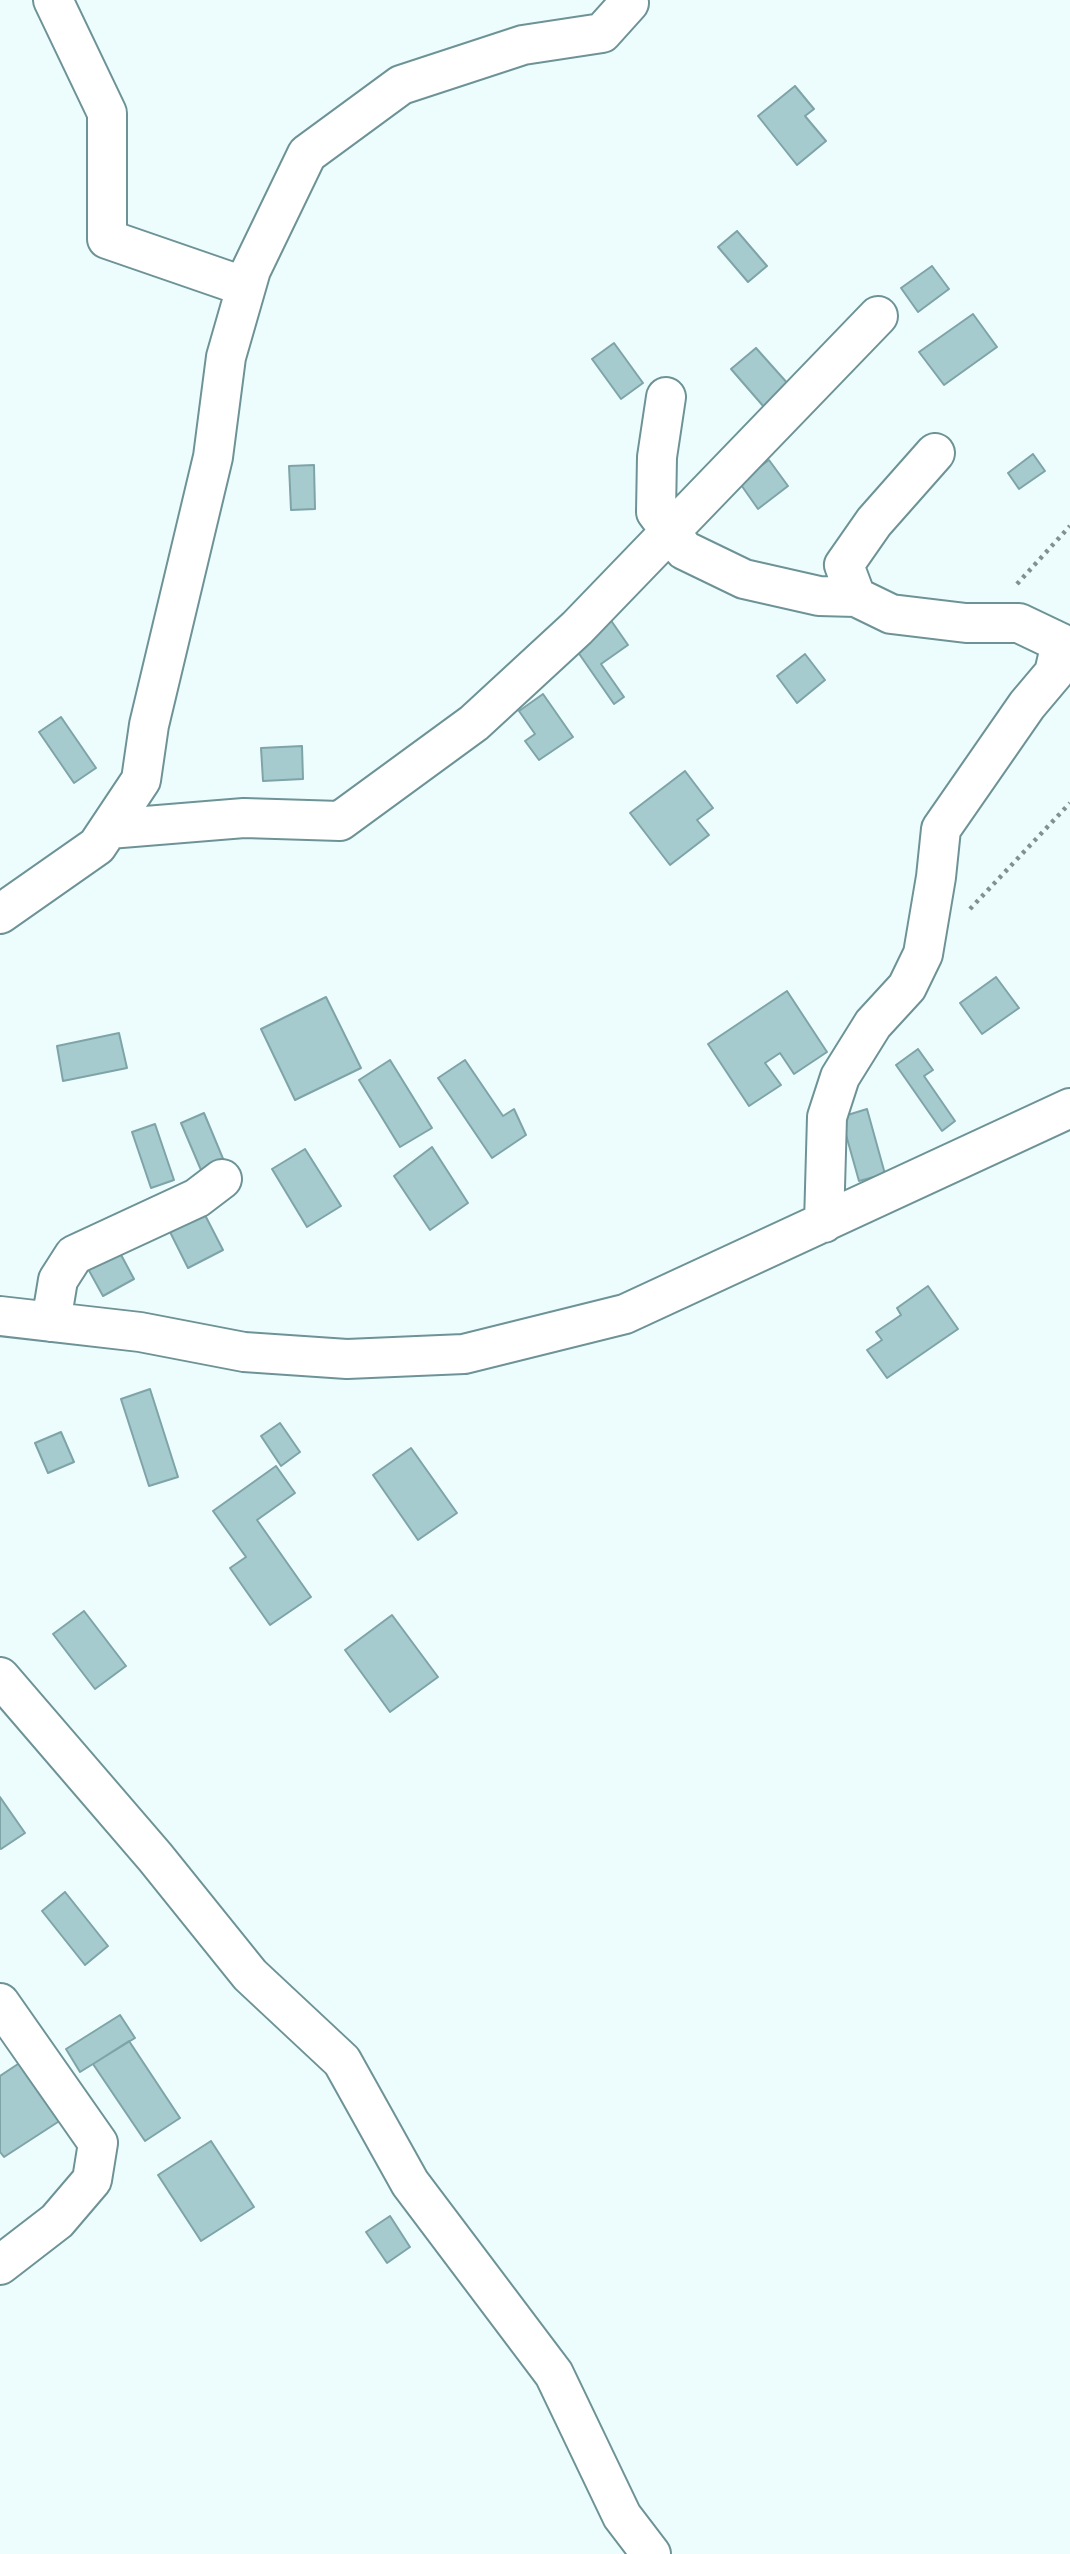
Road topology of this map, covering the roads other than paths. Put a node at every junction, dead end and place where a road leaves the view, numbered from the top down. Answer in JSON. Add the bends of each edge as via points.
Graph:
{"nodes":[{"id":1,"x":53,"y":0,"type":"edge"},
{"id":2,"x":629,"y":3,"type":"dead end"},
{"id":3,"x":246,"y":287,"type":"junction"},
{"id":4,"x":878,"y":316,"type":"dead end"},
{"id":5,"x":666,"y":397,"type":"dead end"},
{"id":6,"x":935,"y":453,"type":"dead end"},
{"id":7,"x":671,"y":532,"type":"junction"},
{"id":8,"x":856,"y":597,"type":"junction"},
{"id":9,"x":109,"y":829,"type":"junction"},
{"id":10,"x":0,"y":914,"type":"edge"},
{"id":11,"x":1070,"y":1108,"type":"edge"},
{"id":12,"x":222,"y":1179,"type":"dead end"},
{"id":13,"x":824,"y":1223,"type":"junction"},
{"id":14,"x":0,"y":1316,"type":"edge"},
{"id":15,"x":51,"y":1322,"type":"junction"},
{"id":16,"x":0,"y":1677,"type":"edge"},
{"id":17,"x":0,"y":2003,"type":"edge"},
{"id":18,"x":0,"y":2265,"type":"edge"},
{"id":19,"x":651,"y":2554,"type":"edge"}],
"edges":[{"from":1,"to":3,"type":"street","via":[[107,113],[107,239]]},
{"from":2,"to":3,"type":"street","via":[[602,33],[523,45],[401,86],[307,154]]},
{"from":3,"to":9,"type":"street","via":[[226,357],[213,457],[149,725],[141,780]]},
{"from":4,"to":7,"type":"street"},
{"from":5,"to":7,"type":"street","via":[[657,457],[656,512]]},
{"from":6,"to":8,"type":"street","via":[[874,522],[844,565]]},
{"from":7,"to":8,"type":"street","via":[[684,550],[744,579],[819,596]]},
{"from":7,"to":9,"type":"street","via":[[474,723],[340,821],[244,818]]},
{"from":8,"to":13,"type":"street","via":[[891,614],[1020,623],[1061,643],[1054,673],[940,829],[923,954],[907,987],[873,1024],[840,1077],[827,1118]]},
{"from":9,"to":10,"type":"street","via":[[81,859]]},
{"from":11,"to":13,"type":"street"},
{"from":12,"to":15,"type":"street","via":[[197,1198],[74,1255],[58,1280]]},
{"from":13,"to":15,"type":"street","via":[[625,1314],[464,1354],[347,1359],[244,1352],[140,1332]]},
{"from":14,"to":15,"type":"street"},
{"from":16,"to":19,"type":"street","via":[[250,1975],[342,2061],[410,2183],[554,2374],[622,2516]]},
{"from":17,"to":18,"type":"street","via":[[98,2143],[92,2180],[57,2221]]}]}
